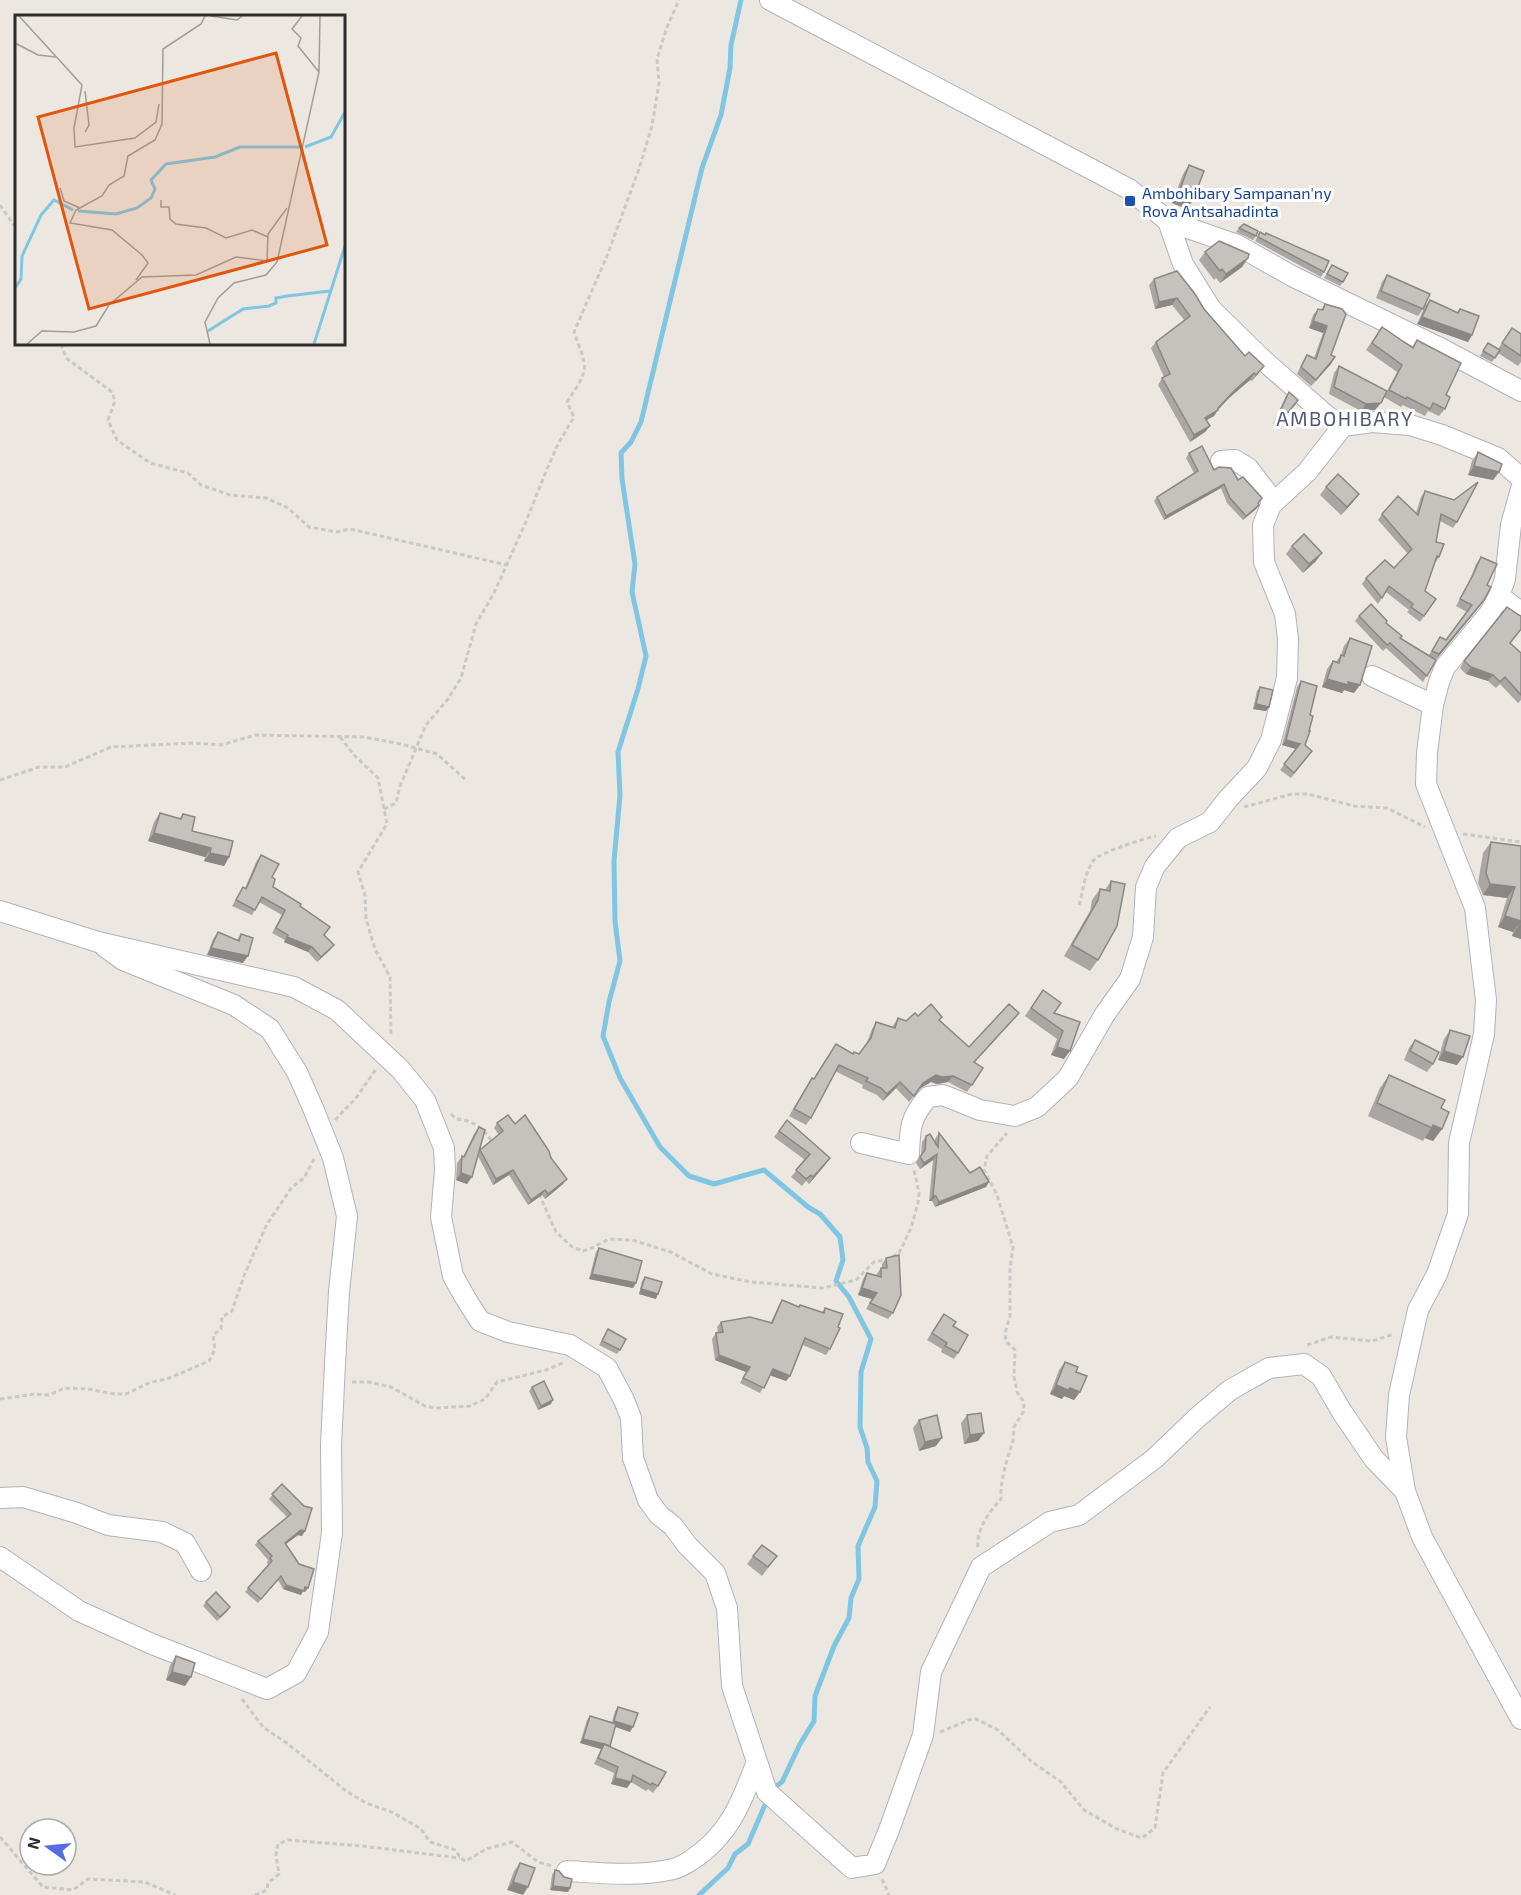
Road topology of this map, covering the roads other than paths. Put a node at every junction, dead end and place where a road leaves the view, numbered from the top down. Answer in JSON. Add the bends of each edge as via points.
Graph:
{"nodes":[{"id":1,"x":770,"y":0,"type":"edge"},
{"id":2,"x":1168,"y":221,"type":"junction"},
{"id":3,"x":1521,"y":391,"type":"edge"},
{"id":4,"x":1343,"y":426,"type":"junction"},
{"id":5,"x":1221,"y":461,"type":"dead end"},
{"id":6,"x":1521,"y":478,"type":"edge"},
{"id":7,"x":1521,"y":489,"type":"edge"},
{"id":8,"x":1274,"y":502,"type":"junction"},
{"id":9,"x":1499,"y":596,"type":"junction"},
{"id":10,"x":1521,"y":612,"type":"edge"},
{"id":11,"x":1372,"y":676,"type":"dead end"},
{"id":12,"x":1433,"y":705,"type":"junction"},
{"id":13,"x":0,"y":911,"type":"edge"},
{"id":14,"x":98,"y":942,"type":"junction"},
{"id":15,"x":861,"y":1143,"type":"dead end"},
{"id":16,"x":1405,"y":1491,"type":"junction"},
{"id":17,"x":0,"y":1497,"type":"edge"},
{"id":18,"x":0,"y":1557,"type":"edge"},
{"id":19,"x":201,"y":1571,"type":"dead end"},
{"id":20,"x":1521,"y":1719,"type":"edge"},
{"id":21,"x":756,"y":1764,"type":"junction"},
{"id":22,"x":567,"y":1870,"type":"road end"}],
"edges":[{"from":1,"to":2,"type":"street","via":[[1129,189]]},
{"from":2,"to":3,"type":"street","via":[[1237,245]]},
{"from":2,"to":4,"type":"street","via":[[1183,264],[1211,309],[1297,391]]},
{"from":4,"to":6,"type":"street","via":[[1372,422],[1410,425],[1498,458]]},
{"from":4,"to":8,"type":"street","via":[[1307,472]]},
{"from":5,"to":8,"type":"street","via":[[1235,460],[1248,468]]},
{"from":7,"to":9,"type":"street"},
{"from":8,"to":15,"type":"street","via":[[1263,525],[1264,562],[1285,614],[1288,639],[1287,678],[1271,740],[1257,768],[1210,822],[1178,838],[1155,866],[1146,886],[1143,937],[1130,979],[1068,1078],[1037,1107],[1015,1116],[980,1110],[944,1095],[928,1097],[914,1114],[909,1154]]},
{"from":9,"to":10,"type":"street"},
{"from":9,"to":12,"type":"street","via":[[1445,667]]},
{"from":11,"to":12,"type":"street"},
{"from":12,"to":16,"type":"street","via":[[1426,783],[1475,908],[1486,1000],[1484,1034],[1459,1143],[1458,1214],[1437,1274],[1418,1310],[1399,1395],[1396,1437]]},
{"from":13,"to":14,"type":"street"},
{"from":14,"to":18,"type":"street","via":[[123,960],[234,1005],[270,1029],[297,1072],[333,1158],[347,1216],[333,1389],[332,1533],[318,1632],[296,1673],[267,1689],[79,1611]]},
{"from":14,"to":21,"type":"street","via":[[294,987],[337,1010],[401,1070],[425,1100],[444,1148],[441,1217],[453,1276],[466,1299],[480,1321],[508,1332],[570,1345],[606,1368],[631,1418],[633,1458],[648,1500],[715,1573],[728,1608],[732,1686]]},
{"from":16,"to":20,"type":"street","via":[[1422,1537]]},
{"from":16,"to":21,"type":"street","via":[[1374,1459],[1321,1376],[1304,1364],[1269,1368],[1230,1390],[1154,1459],[1079,1515],[1050,1522],[981,1566],[931,1672],[923,1735],[874,1864],[852,1868],[766,1792]]},
{"from":17,"to":19,"type":"street","via":[[23,1497],[108,1525],[162,1532],[185,1543]]},
{"from":21,"to":22,"type":"street","via":[[732,1821],[706,1851],[676,1869],[617,1875]]}]}
